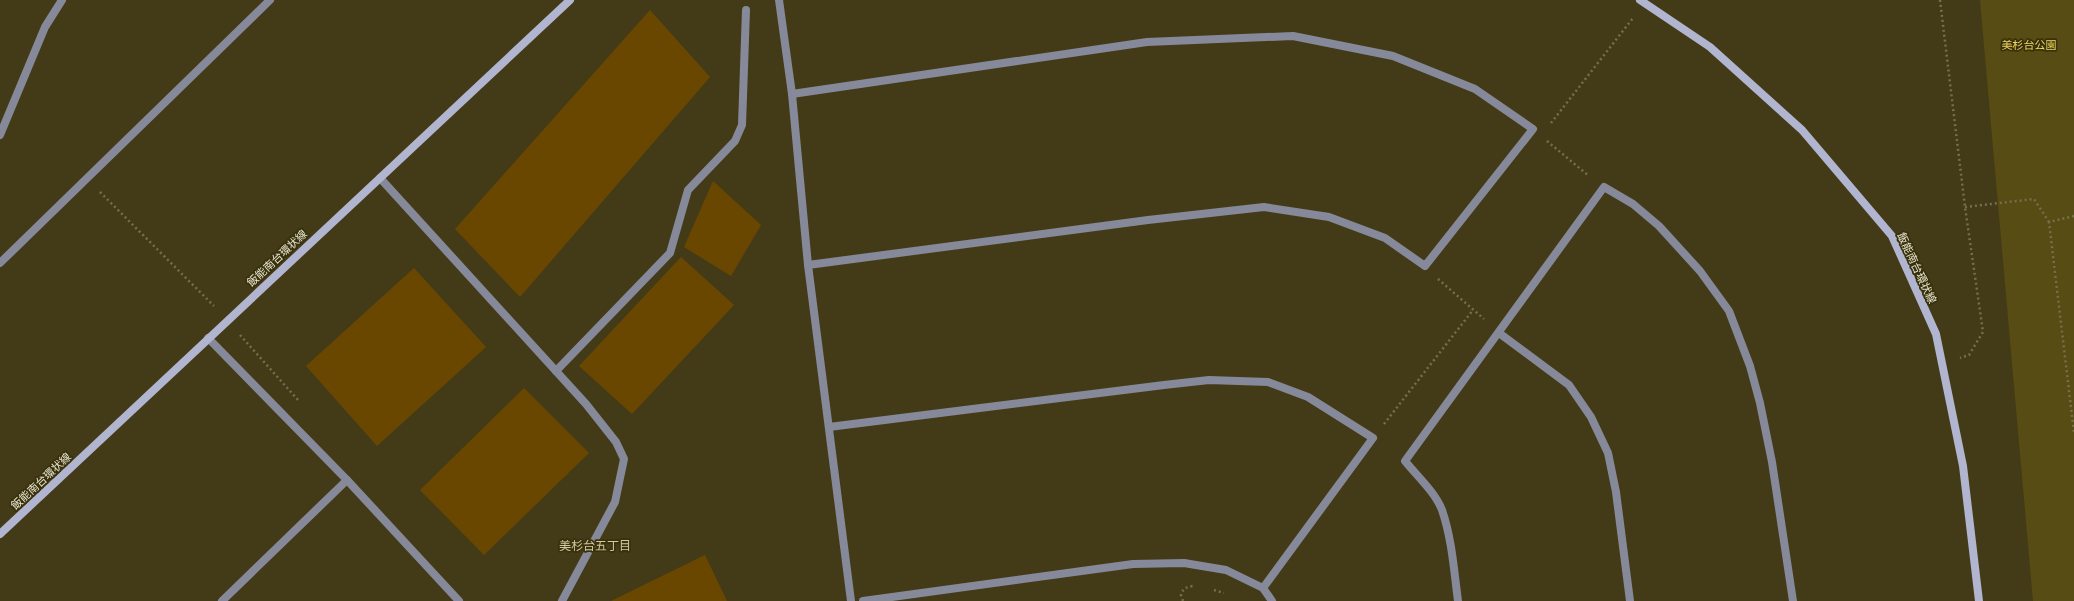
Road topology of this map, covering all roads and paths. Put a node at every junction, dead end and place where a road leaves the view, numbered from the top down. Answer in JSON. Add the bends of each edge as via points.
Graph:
{"nodes":[{"id":1,"x":62,"y":0,"type":"edge"},
{"id":2,"x":270,"y":0,"type":"edge"},
{"id":3,"x":570,"y":0,"type":"edge"},
{"id":4,"x":778,"y":0,"type":"edge"},
{"id":5,"x":1940,"y":0,"type":"edge"},
{"id":6,"x":1642,"y":2,"type":"edge"},
{"id":7,"x":746,"y":10,"type":"dead end"},
{"id":8,"x":792,"y":94,"type":"junction"},
{"id":9,"x":1533,"y":129,"type":"junction"},
{"id":10,"x":0,"y":135,"type":"edge"},
{"id":11,"x":1541,"y":136,"type":"junction"},
{"id":12,"x":86,"y":178,"type":"junction"},
{"id":13,"x":380,"y":178,"type":"junction"},
{"id":14,"x":1604,"y":188,"type":"junction"},
{"id":15,"x":1966,"y":207,"type":"junction"},
{"id":16,"x":2074,"y":216,"type":"edge"},
{"id":17,"x":2049,"y":222,"type":"junction"},
{"id":18,"x":1420,"y":262,"type":"junction"},
{"id":19,"x":0,"y":263,"type":"edge"},
{"id":20,"x":808,"y":265,"type":"junction"},
{"id":21,"x":1474,"y":310,"type":"junction"},
{"id":22,"x":227,"y":320,"type":"junction"},
{"id":23,"x":1499,"y":333,"type":"junction"},
{"id":24,"x":208,"y":338,"type":"junction"},
{"id":25,"x":1942,"y":362,"type":"junction"},
{"id":26,"x":556,"y":371,"type":"junction"},
{"id":27,"x":830,"y":427,"type":"junction"},
{"id":28,"x":2074,"y":433,"type":"edge"},
{"id":29,"x":1373,"y":438,"type":"junction"},
{"id":30,"x":347,"y":480,"type":"junction"},
{"id":31,"x":0,"y":534,"type":"edge"},
{"id":32,"x":1195,"y":586,"type":"dead end"},
{"id":33,"x":1263,"y":588,"type":"junction"},
{"id":34,"x":1211,"y":589,"type":"dead end"},
{"id":35,"x":1230,"y":594,"type":"dead end"},
{"id":36,"x":222,"y":601,"type":"edge"},
{"id":37,"x":459,"y":601,"type":"edge"},
{"id":38,"x":562,"y":601,"type":"edge"},
{"id":39,"x":851,"y":601,"type":"edge"},
{"id":40,"x":863,"y":601,"type":"edge"},
{"id":41,"x":1183,"y":601,"type":"edge"},
{"id":42,"x":1272,"y":601,"type":"edge"},
{"id":43,"x":1458,"y":601,"type":"edge"},
{"id":44,"x":1630,"y":601,"type":"edge"},
{"id":45,"x":1793,"y":601,"type":"edge"},
{"id":46,"x":1979,"y":601,"type":"edge"}],
"edges":[{"from":1,"to":10,"type":"street","via":[[45,27]]},
{"from":2,"to":12,"type":"street"},
{"from":3,"to":13,"type":"street","name":"飯能南台環状線"},
{"from":4,"to":8,"type":"street"},
{"from":5,"to":15,"type":"path"},
{"from":6,"to":11,"type":"path"},
{"from":6,"to":25,"type":"street","name":"飯能南台環状線","via":[[1710,47],[1802,130],[1892,236],[1936,334]]},
{"from":7,"to":26,"type":"street","via":[[742,125],[735,140],[688,190],[670,253]]},
{"from":8,"to":9,"type":"street","via":[[1147,42],[1293,36],[1393,56],[1475,90]]},
{"from":8,"to":20,"type":"street"},
{"from":9,"to":11,"type":"path"},
{"from":9,"to":18,"type":"street","via":[[1425,266]]},
{"from":11,"to":14,"type":"path"},
{"from":12,"to":19,"type":"street"},
{"from":12,"to":22,"type":"path"},
{"from":13,"to":22,"type":"street","name":"飯能南台環状線"},
{"from":13,"to":26,"type":"street"},
{"from":14,"to":23,"type":"street"},
{"from":14,"to":45,"type":"street","via":[[1633,204],[1659,226],[1700,271],[1729,311],[1750,366],[1760,404],[1772,462]]},
{"from":15,"to":17,"type":"path","via":[[2034,200]]},
{"from":15,"to":25,"type":"path","via":[[1983,332],[1969,356]]},
{"from":16,"to":17,"type":"path"},
{"from":17,"to":28,"type":"path"},
{"from":18,"to":20,"type":"street","via":[[1385,238],[1329,217],[1264,207]]},
{"from":18,"to":21,"type":"path"},
{"from":20,"to":27,"type":"street"},
{"from":21,"to":23,"type":"path"},
{"from":21,"to":29,"type":"path"},
{"from":22,"to":24,"type":"street","name":"飯能南台環状線"},
{"from":23,"to":43,"type":"street","via":[[1405,461],[1441,509],[1451,549]]},
{"from":23,"to":44,"type":"street","via":[[1569,385],[1591,417],[1608,453],[1616,492]]},
{"from":24,"to":30,"type":"street"},
{"from":24,"to":31,"type":"street","name":"飯能南台環状線"},
{"from":25,"to":46,"type":"street","name":"飯能南台環状線","via":[[1963,466]]},
{"from":26,"to":38,"type":"street","via":[[616,442],[624,459],[615,502]]},
{"from":27,"to":29,"type":"street","via":[[1209,380],[1268,382],[1308,398]]},
{"from":27,"to":39,"type":"street"},
{"from":29,"to":33,"type":"street"},
{"from":30,"to":36,"type":"street"},
{"from":30,"to":37,"type":"street"},
{"from":32,"to":41,"type":"path","via":[[1188,586],[1183,590]]},
{"from":33,"to":40,"type":"street","via":[[1226,570],[1184,562],[1133,564]]},
{"from":33,"to":42,"type":"street"},
{"from":34,"to":35,"type":"path"}]}
